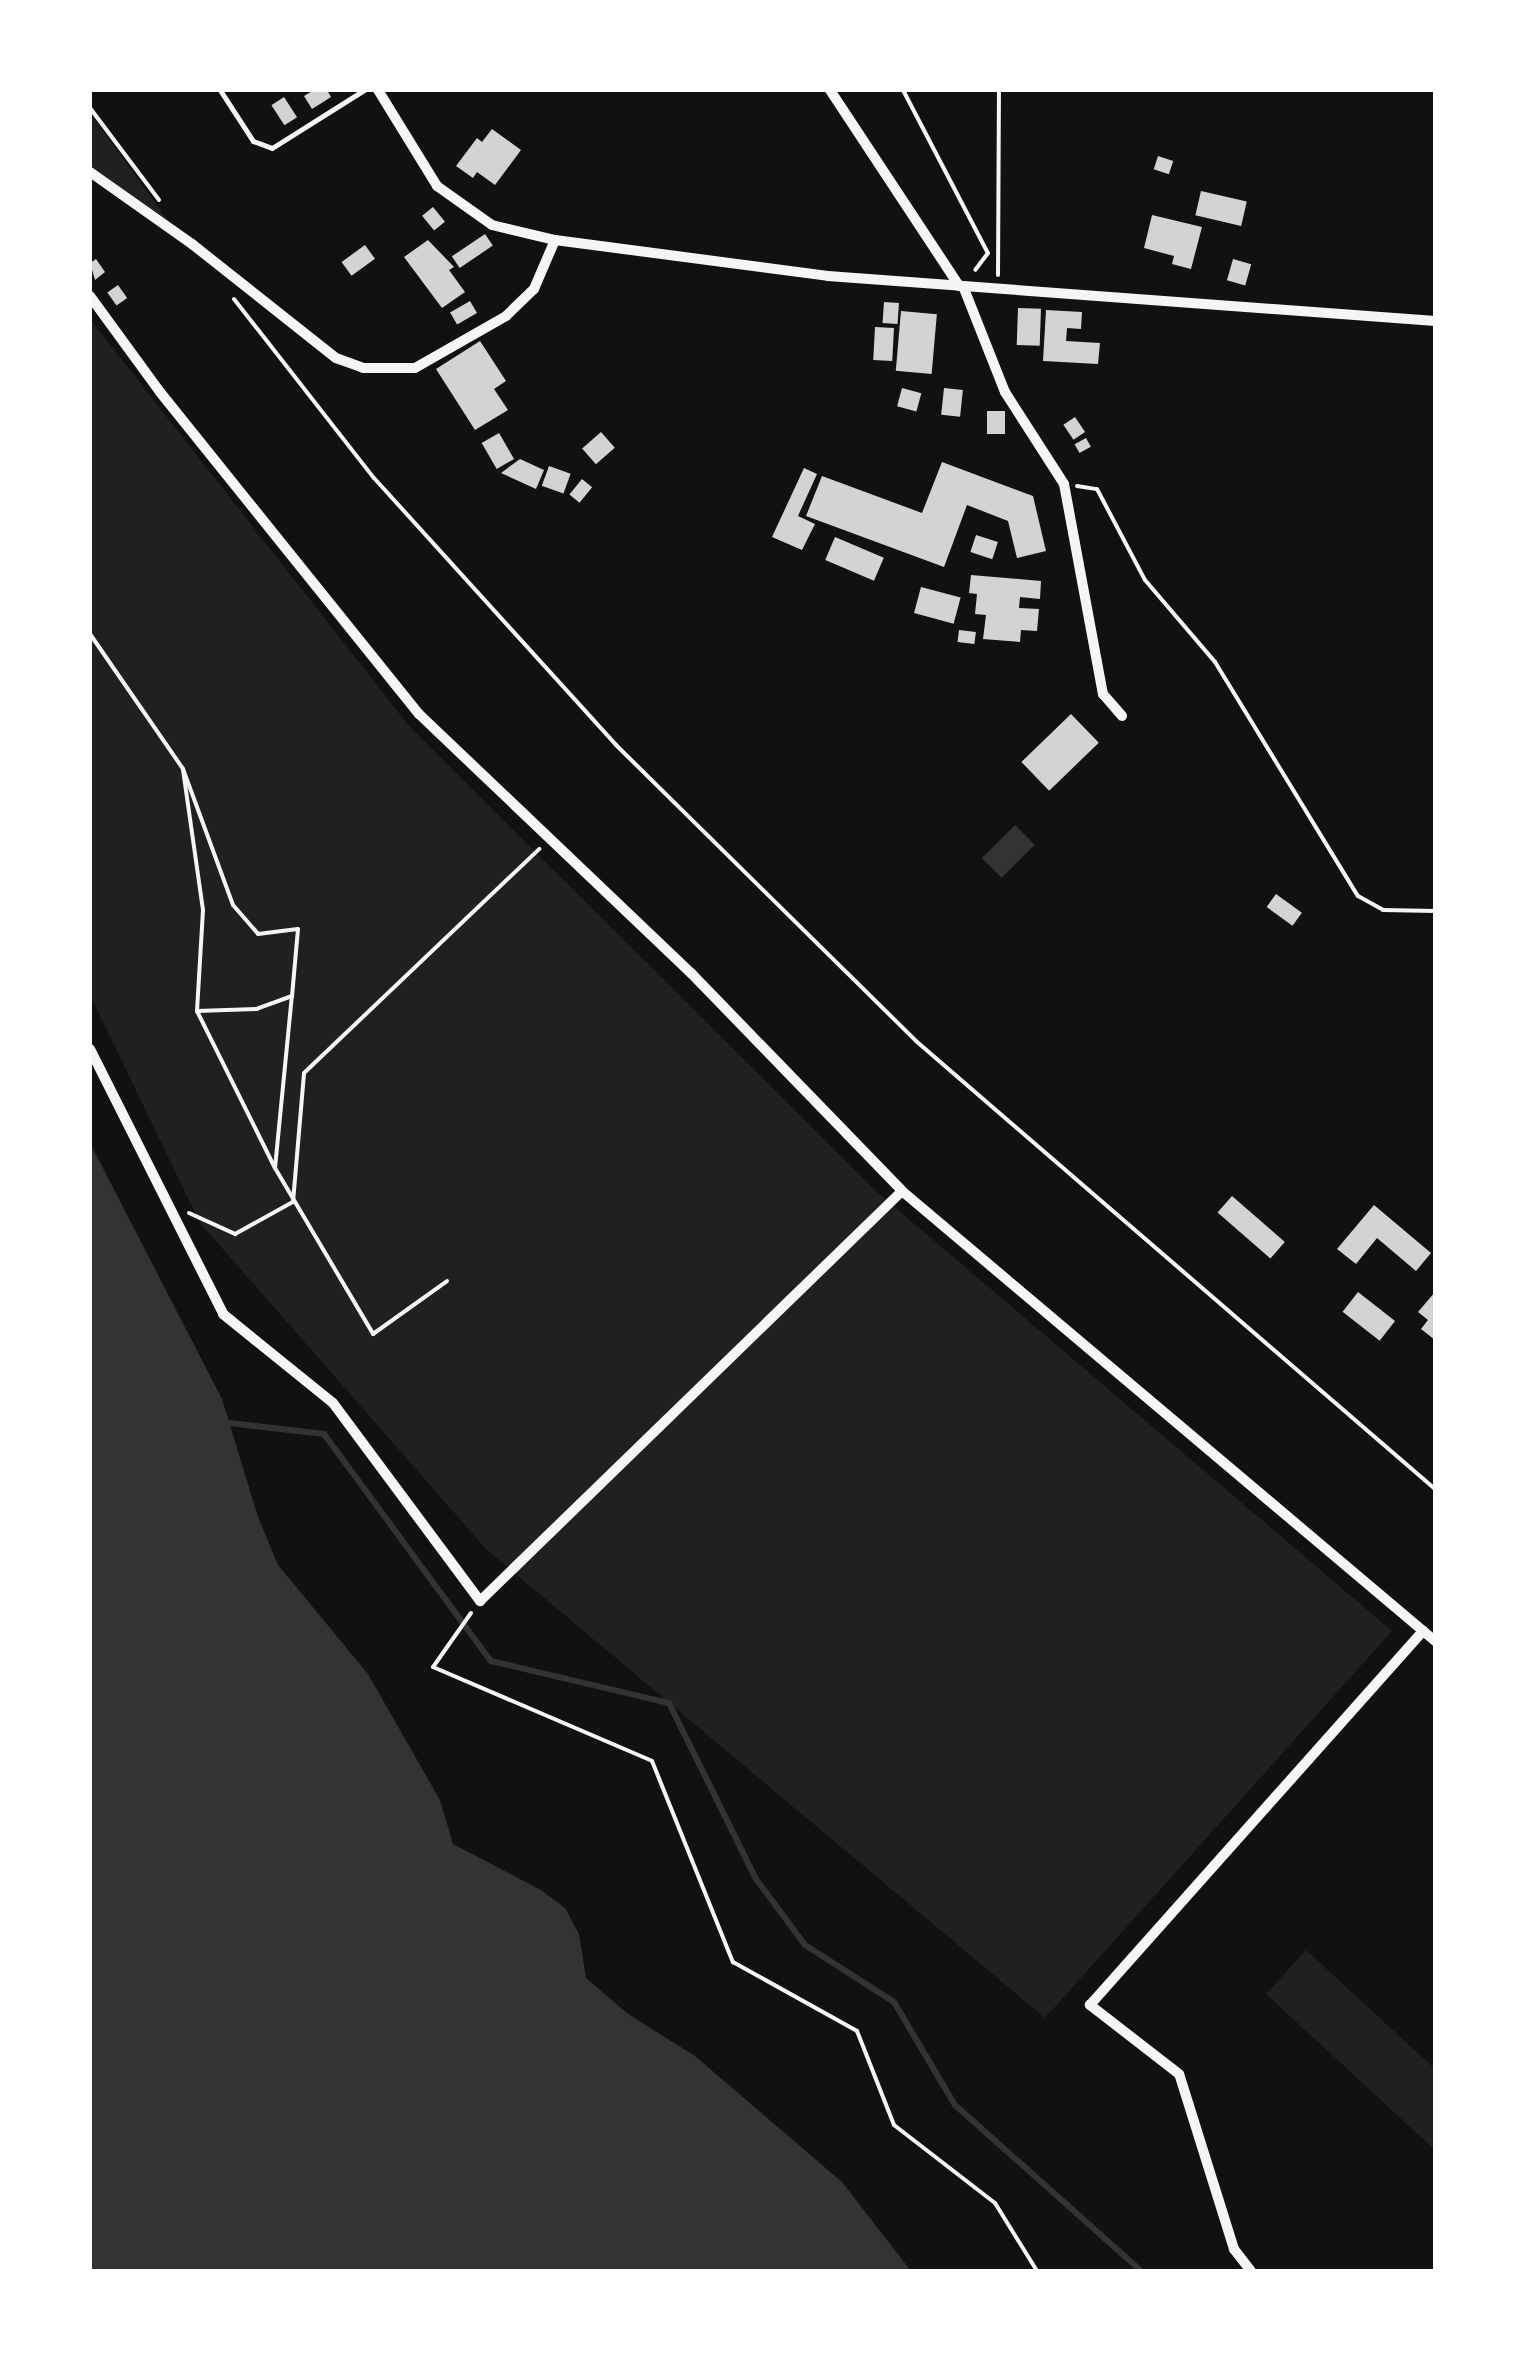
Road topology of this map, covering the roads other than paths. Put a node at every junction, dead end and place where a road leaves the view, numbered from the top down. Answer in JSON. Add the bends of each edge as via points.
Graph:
{"nodes":[{"id":1,"x":220,"y":90,"type":"edge"},
{"id":2,"x":346,"y":90,"type":"edge"},
{"id":3,"x":364,"y":90,"type":"edge"},
{"id":4,"x":378,"y":90,"type":"edge"},
{"id":5,"x":830,"y":90,"type":"edge"},
{"id":6,"x":352,"y":98,"type":"junction"},
{"id":7,"x":90,"y":172,"type":"edge"},
{"id":8,"x":555,"y":240,"type":"junction"},
{"id":9,"x":961,"y":286,"type":"junction"},
{"id":10,"x":90,"y":296,"type":"edge"},
{"id":11,"x":1435,"y":321,"type":"edge"},
{"id":12,"x":1122,"y":716,"type":"dead end"},
{"id":13,"x":90,"y":1049,"type":"edge"},
{"id":14,"x":902,"y":1191,"type":"junction"},
{"id":15,"x":1423,"y":1630,"type":"junction"},
{"id":16,"x":1435,"y":1641,"type":"edge"},
{"id":17,"x":1252,"y":2271,"type":"edge"}],
"edges":[{"from":1,"to":6,"type":"lane","via":[[253,141],[272,148]]},
{"from":2,"to":6,"type":"lane"},
{"from":3,"to":6,"type":"lane"},
{"from":4,"to":8,"type":"street","via":[[437,186],[492,225]]},
{"from":5,"to":9,"type":"street"},
{"from":7,"to":8,"type":"street","via":[[336,358],[362,368],[415,368],[506,316],[534,288]]},
{"from":8,"to":9,"type":"street","via":[[708,263]]},
{"from":9,"to":11,"type":"street"},
{"from":9,"to":12,"type":"street","via":[[1006,392],[1064,484],[1103,694]]},
{"from":10,"to":14,"type":"street","via":[[419,714],[690,974]]},
{"from":13,"to":14,"type":"street","via":[[223,1314],[333,1403],[480,1601]]},
{"from":14,"to":15,"type":"street"},
{"from":15,"to":16,"type":"street"},
{"from":15,"to":17,"type":"street","via":[[1090,2005],[1179,2074],[1234,2249]]}]}
